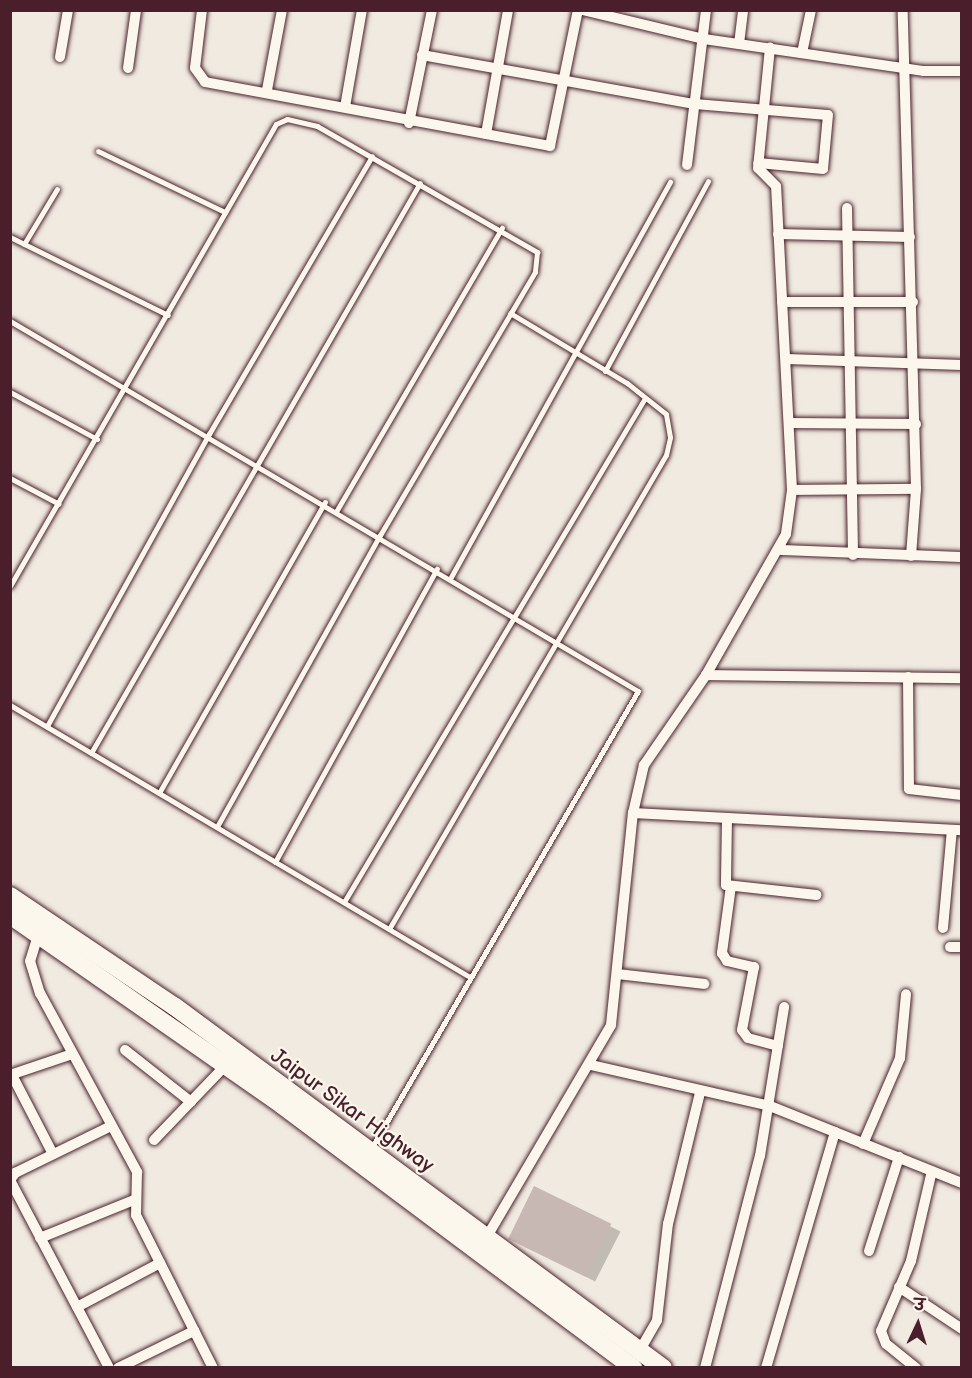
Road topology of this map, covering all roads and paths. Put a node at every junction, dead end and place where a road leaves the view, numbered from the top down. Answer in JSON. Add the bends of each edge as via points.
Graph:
{"nodes":[{"id":1,"x":68,"y":10,"type":"edge"},
{"id":2,"x":136,"y":10,"type":"edge"},
{"id":3,"x":202,"y":10,"type":"edge"},
{"id":4,"x":282,"y":10,"type":"edge"},
{"id":5,"x":432,"y":10,"type":"edge"},
{"id":6,"x":508,"y":10,"type":"edge"},
{"id":7,"x":578,"y":10,"type":"edge"},
{"id":8,"x":583,"y":10,"type":"edge"},
{"id":9,"x":638,"y":10,"type":"edge"},
{"id":10,"x":706,"y":10,"type":"edge"},
{"id":11,"x":743,"y":10,"type":"edge"},
{"id":12,"x":812,"y":10,"type":"edge"},
{"id":13,"x":903,"y":10,"type":"edge"},
{"id":14,"x":359,"y":11,"type":"edge"},
{"id":15,"x":636,"y":24,"type":"junction"},
{"id":16,"x":704,"y":39,"type":"junction"},
{"id":17,"x":739,"y":44,"type":"junction"},
{"id":18,"x":770,"y":48,"type":"junction"},
{"id":19,"x":802,"y":53,"type":"junction"},
{"id":20,"x":422,"y":55,"type":"junction"},
{"id":21,"x":60,"y":57,"type":"dead end"},
{"id":22,"x":128,"y":68,"type":"dead end"},
{"id":23,"x":906,"y":68,"type":"junction"},
{"id":24,"x":497,"y":70,"type":"junction"},
{"id":25,"x":962,"y":71,"type":"edge"},
{"id":26,"x":566,"y":83,"type":"junction"},
{"id":27,"x":267,"y":90,"type":"junction"},
{"id":28,"x":695,"y":104,"type":"junction"},
{"id":29,"x":345,"y":107,"type":"junction"},
{"id":30,"x":761,"y":111,"type":"junction"},
{"id":31,"x":409,"y":123,"type":"junction"},
{"id":32,"x":486,"y":134,"type":"junction"},
{"id":33,"x":98,"y":151,"type":"dead end"},
{"id":34,"x":372,"y":156,"type":"junction"},
{"id":35,"x":758,"y":163,"type":"junction"},
{"id":36,"x":687,"y":165,"type":"dead end"},
{"id":37,"x":708,"y":181,"type":"dead end"},
{"id":38,"x":670,"y":182,"type":"dead end"},
{"id":39,"x":420,"y":183,"type":"junction"},
{"id":40,"x":57,"y":189,"type":"dead end"},
{"id":41,"x":847,"y":208,"type":"dead end"},
{"id":42,"x":225,"y":212,"type":"junction"},
{"id":43,"x":502,"y":228,"type":"junction"},
{"id":44,"x":778,"y":234,"type":"junction"},
{"id":45,"x":848,"y":235,"type":"junction"},
{"id":46,"x":10,"y":237,"type":"edge"},
{"id":47,"x":910,"y":237,"type":"junction"},
{"id":48,"x":24,"y":244,"type":"junction"},
{"id":49,"x":782,"y":302,"type":"junction"},
{"id":50,"x":850,"y":302,"type":"junction"},
{"id":51,"x":913,"y":302,"type":"junction"},
{"id":52,"x":510,"y":313,"type":"junction"},
{"id":53,"x":168,"y":315,"type":"junction"},
{"id":54,"x":10,"y":321,"type":"edge"},
{"id":55,"x":572,"y":352,"type":"junction"},
{"id":56,"x":787,"y":359,"type":"junction"},
{"id":57,"x":852,"y":361,"type":"junction"},
{"id":58,"x":916,"y":362,"type":"junction"},
{"id":59,"x":962,"y":365,"type":"edge"},
{"id":60,"x":604,"y":371,"type":"junction"},
{"id":61,"x":128,"y":386,"type":"junction"},
{"id":62,"x":10,"y":392,"type":"edge"},
{"id":63,"x":645,"y":398,"type":"junction"},
{"id":64,"x":789,"y":423,"type":"junction"},
{"id":65,"x":854,"y":423,"type":"junction"},
{"id":66,"x":916,"y":424,"type":"junction"},
{"id":67,"x":209,"y":434,"type":"junction"},
{"id":68,"x":97,"y":439,"type":"junction"},
{"id":69,"x":258,"y":463,"type":"junction"},
{"id":70,"x":10,"y":478,"type":"edge"},
{"id":71,"x":853,"y":489,"type":"junction"},
{"id":72,"x":916,"y":489,"type":"junction"},
{"id":73,"x":792,"y":490,"type":"junction"},
{"id":74,"x":325,"y":502,"type":"junction"},
{"id":75,"x":59,"y":504,"type":"junction"},
{"id":76,"x":337,"y":510,"type":"junction"},
{"id":77,"x":380,"y":535,"type":"junction"},
{"id":78,"x":781,"y":550,"type":"junction"},
{"id":79,"x":853,"y":555,"type":"junction"},
{"id":80,"x":911,"y":556,"type":"junction"},
{"id":81,"x":962,"y":557,"type":"edge"},
{"id":82,"x":437,"y":569,"type":"junction"},
{"id":83,"x":451,"y":577,"type":"junction"},
{"id":84,"x":10,"y":586,"type":"edge"},
{"id":85,"x":511,"y":614,"type":"junction"},
{"id":86,"x":558,"y":641,"type":"junction"},
{"id":87,"x":706,"y":675,"type":"junction"},
{"id":88,"x":908,"y":677,"type":"junction"},
{"id":89,"x":962,"y":678,"type":"edge"},
{"id":90,"x":10,"y":705,"type":"edge"},
{"id":91,"x":46,"y":726,"type":"junction"},
{"id":92,"x":91,"y":753,"type":"junction"},
{"id":93,"x":159,"y":793,"type":"junction"},
{"id":94,"x":962,"y":795,"type":"edge"},
{"id":95,"x":633,"y":813,"type":"junction"},
{"id":96,"x":727,"y":818,"type":"junction"},
{"id":97,"x":217,"y":828,"type":"junction"},
{"id":98,"x":957,"y":830,"type":"edge"},
{"id":99,"x":275,"y":862,"type":"junction"},
{"id":100,"x":731,"y":886,"type":"junction"},
{"id":101,"x":816,"y":895,"type":"dead end"},
{"id":102,"x":10,"y":896,"type":"edge"},
{"id":103,"x":344,"y":902,"type":"junction"},
{"id":104,"x":10,"y":915,"type":"edge"},
{"id":105,"x":44,"y":927,"type":"junction"},
{"id":106,"x":943,"y":928,"type":"dead end"},
{"id":107,"x":389,"y":929,"type":"junction"},
{"id":108,"x":618,"y":974,"type":"junction"},
{"id":109,"x":468,"y":976,"type":"junction"},
{"id":110,"x":704,"y":984,"type":"dead end"},
{"id":111,"x":906,"y":994,"type":"dead end"},
{"id":112,"x":784,"y":1007,"type":"dead end"},
{"id":113,"x":778,"y":1046,"type":"junction"},
{"id":114,"x":125,"y":1050,"type":"dead end"},
{"id":115,"x":72,"y":1054,"type":"junction"},
{"id":116,"x":591,"y":1065,"type":"junction"},
{"id":117,"x":225,"y":1066,"type":"junction"},
{"id":118,"x":11,"y":1075,"type":"edge"},
{"id":119,"x":700,"y":1093,"type":"junction"},
{"id":120,"x":190,"y":1102,"type":"junction"},
{"id":121,"x":770,"y":1106,"type":"junction"},
{"id":122,"x":111,"y":1126,"type":"junction"},
{"id":123,"x":835,"y":1132,"type":"junction"},
{"id":124,"x":154,"y":1140,"type":"dead end"},
{"id":125,"x":863,"y":1144,"type":"junction"},
{"id":126,"x":53,"y":1154,"type":"junction"},
{"id":127,"x":365,"y":1157,"type":"junction"},
{"id":128,"x":899,"y":1157,"type":"junction"},
{"id":129,"x":932,"y":1171,"type":"junction"},
{"id":130,"x":10,"y":1180,"type":"edge"},
{"id":131,"x":962,"y":1184,"type":"edge"},
{"id":132,"x":134,"y":1200,"type":"junction"},
{"id":133,"x":40,"y":1238,"type":"junction"},
{"id":134,"x":482,"y":1244,"type":"junction"},
{"id":135,"x":869,"y":1251,"type":"dead end"},
{"id":136,"x":160,"y":1263,"type":"junction"},
{"id":137,"x":899,"y":1287,"type":"junction"},
{"id":138,"x":76,"y":1307,"type":"junction"},
{"id":139,"x":962,"y":1329,"type":"edge"},
{"id":140,"x":194,"y":1331,"type":"junction"},
{"id":141,"x":640,"y":1350,"type":"junction"},
{"id":142,"x":108,"y":1368,"type":"edge"},
{"id":143,"x":118,"y":1368,"type":"edge"},
{"id":144,"x":213,"y":1368,"type":"edge"},
{"id":145,"x":634,"y":1368,"type":"edge"},
{"id":146,"x":663,"y":1368,"type":"edge"},
{"id":147,"x":705,"y":1368,"type":"edge"},
{"id":148,"x":766,"y":1368,"type":"edge"},
{"id":149,"x":916,"y":1368,"type":"edge"}],
"edges":[{"from":1,"to":21,"type":"street"},
{"from":2,"to":22,"type":"street"},
{"from":3,"to":27,"type":"street","via":[[197,76]]},
{"from":4,"to":27,"type":"street"},
{"from":5,"to":20,"type":"street"},
{"from":6,"to":24,"type":"street"},
{"from":7,"to":26,"type":"street"},
{"from":8,"to":15,"type":"street"},
{"from":9,"to":15,"type":"street"},
{"from":10,"to":16,"type":"street"},
{"from":11,"to":17,"type":"street"},
{"from":12,"to":19,"type":"street"},
{"from":13,"to":23,"type":"street"},
{"from":14,"to":29,"type":"street"},
{"from":15,"to":16,"type":"street"},
{"from":16,"to":17,"type":"street"},
{"from":16,"to":28,"type":"street"},
{"from":17,"to":18,"type":"street"},
{"from":18,"to":19,"type":"street"},
{"from":18,"to":30,"type":"street"},
{"from":19,"to":23,"type":"street"},
{"from":20,"to":24,"type":"street"},
{"from":20,"to":31,"type":"street"},
{"from":23,"to":25,"type":"street"},
{"from":23,"to":47,"type":"street"},
{"from":24,"to":26,"type":"street"},
{"from":24,"to":32,"type":"street"},
{"from":26,"to":28,"type":"street"},
{"from":26,"to":32,"type":"street","via":[[553,146]]},
{"from":27,"to":29,"type":"street"},
{"from":28,"to":30,"type":"street"},
{"from":28,"to":36,"type":"street"},
{"from":29,"to":31,"type":"street"},
{"from":30,"to":35,"type":"street"},
{"from":30,"to":35,"type":"street","via":[[828,115],[823,169]]},
{"from":31,"to":32,"type":"street"},
{"from":33,"to":42,"type":"lane"},
{"from":34,"to":39,"type":"lane"},
{"from":34,"to":42,"type":"lane","via":[[317,126],[287,119],[276,124]]},
{"from":34,"to":67,"type":"lane"},
{"from":35,"to":44,"type":"street","via":[[759,173],[776,186]]},
{"from":37,"to":60,"type":"lane"},
{"from":38,"to":55,"type":"lane"},
{"from":39,"to":43,"type":"lane"},
{"from":39,"to":69,"type":"lane"},
{"from":40,"to":48,"type":"lane"},
{"from":41,"to":45,"type":"street"},
{"from":42,"to":53,"type":"lane"},
{"from":43,"to":52,"type":"lane","via":[[530,243],[539,261]]},
{"from":43,"to":76,"type":"lane"},
{"from":44,"to":45,"type":"street"},
{"from":44,"to":49,"type":"street"},
{"from":45,"to":47,"type":"street"},
{"from":45,"to":50,"type":"street"},
{"from":46,"to":48,"type":"lane"},
{"from":47,"to":51,"type":"street"},
{"from":48,"to":53,"type":"lane"},
{"from":49,"to":50,"type":"street"},
{"from":49,"to":56,"type":"street"},
{"from":50,"to":51,"type":"street"},
{"from":50,"to":57,"type":"street"},
{"from":51,"to":58,"type":"street"},
{"from":52,"to":55,"type":"lane"},
{"from":52,"to":77,"type":"lane"},
{"from":53,"to":61,"type":"lane"},
{"from":54,"to":61,"type":"lane"},
{"from":55,"to":60,"type":"lane"},
{"from":55,"to":83,"type":"lane"},
{"from":56,"to":57,"type":"street"},
{"from":56,"to":64,"type":"street"},
{"from":57,"to":58,"type":"street"},
{"from":57,"to":65,"type":"street"},
{"from":58,"to":59,"type":"street"},
{"from":58,"to":66,"type":"street"},
{"from":60,"to":63,"type":"lane"},
{"from":61,"to":67,"type":"lane"},
{"from":61,"to":68,"type":"lane"},
{"from":62,"to":68,"type":"lane"},
{"from":63,"to":85,"type":"lane"},
{"from":63,"to":86,"type":"lane","via":[[671,424],[666,454]]},
{"from":64,"to":65,"type":"street"},
{"from":64,"to":73,"type":"street"},
{"from":65,"to":66,"type":"street"},
{"from":65,"to":71,"type":"street"},
{"from":66,"to":72,"type":"street"},
{"from":67,"to":69,"type":"lane"},
{"from":67,"to":91,"type":"lane"},
{"from":68,"to":75,"type":"lane"},
{"from":69,"to":74,"type":"lane"},
{"from":69,"to":92,"type":"lane"},
{"from":70,"to":75,"type":"lane"},
{"from":71,"to":72,"type":"street"},
{"from":71,"to":73,"type":"street"},
{"from":71,"to":79,"type":"street"},
{"from":72,"to":80,"type":"street"},
{"from":73,"to":78,"type":"street"},
{"from":74,"to":76,"type":"lane"},
{"from":74,"to":93,"type":"lane"},
{"from":75,"to":84,"type":"lane"},
{"from":76,"to":77,"type":"lane"},
{"from":77,"to":82,"type":"lane"},
{"from":77,"to":97,"type":"lane"},
{"from":78,"to":79,"type":"street"},
{"from":78,"to":87,"type":"street"},
{"from":79,"to":80,"type":"street"},
{"from":80,"to":81,"type":"street"},
{"from":82,"to":83,"type":"lane"},
{"from":82,"to":99,"type":"lane"},
{"from":83,"to":85,"type":"lane"},
{"from":85,"to":86,"type":"lane"},
{"from":85,"to":103,"type":"lane"},
{"from":86,"to":107,"type":"lane"},
{"from":86,"to":109,"type":"lane","via":[[632,685],[636,701]]},
{"from":87,"to":88,"type":"street"},
{"from":87,"to":95,"type":"street","via":[[644,765]]},
{"from":88,"to":89,"type":"street"},
{"from":88,"to":94,"type":"street","via":[[909,789]]},
{"from":90,"to":91,"type":"lane"},
{"from":91,"to":92,"type":"lane"},
{"from":92,"to":93,"type":"lane"},
{"from":93,"to":97,"type":"lane"},
{"from":95,"to":96,"type":"street"},
{"from":95,"to":108,"type":"street"},
{"from":96,"to":98,"type":"street"},
{"from":96,"to":100,"type":"street","via":[[724,882]]},
{"from":97,"to":99,"type":"lane"},
{"from":98,"to":106,"type":"street"},
{"from":99,"to":103,"type":"lane"},
{"from":100,"to":101,"type":"street"},
{"from":100,"to":113,"type":"street","via":[[722,953],[727,960],[754,967],[742,1030],[748,1038]]},
{"from":102,"to":105,"type":"main road","name":"Jaipur Sikar Highway"},
{"from":103,"to":107,"type":"lane"},
{"from":104,"to":105,"type":"main road","name":"Jaipur Sikar Highway"},
{"from":105,"to":115,"type":"street","via":[[30,951],[33,974]]},
{"from":105,"to":117,"type":"main road","name":"Jaipur Sikar Highway"},
{"from":105,"to":127,"type":"main road","name":"Jaipur Sikar Highway"},
{"from":107,"to":109,"type":"lane"},
{"from":108,"to":110,"type":"street"},
{"from":108,"to":116,"type":"street","via":[[611,1025]]},
{"from":109,"to":127,"type":"lane"},
{"from":111,"to":125,"type":"street","via":[[900,1058]]},
{"from":112,"to":113,"type":"street"},
{"from":113,"to":121,"type":"street"},
{"from":114,"to":120,"type":"street"},
{"from":115,"to":118,"type":"street"},
{"from":115,"to":122,"type":"street"},
{"from":116,"to":119,"type":"street"},
{"from":116,"to":134,"type":"street"},
{"from":117,"to":120,"type":"street"},
{"from":117,"to":127,"type":"main road","name":"Jaipur Sikar Highway"},
{"from":118,"to":126,"type":"street"},
{"from":119,"to":121,"type":"street"},
{"from":119,"to":141,"type":"street","via":[[668,1224],[657,1320]]},
{"from":120,"to":124,"type":"street"},
{"from":121,"to":123,"type":"street"},
{"from":121,"to":147,"type":"street"},
{"from":122,"to":126,"type":"street"},
{"from":122,"to":132,"type":"street","via":[[136,1172]]},
{"from":123,"to":125,"type":"street"},
{"from":123,"to":148,"type":"street"},
{"from":125,"to":128,"type":"street"},
{"from":126,"to":130,"type":"street"},
{"from":127,"to":134,"type":"main road","name":"Jaipur Sikar Highway"},
{"from":128,"to":129,"type":"street"},
{"from":128,"to":135,"type":"street"},
{"from":129,"to":131,"type":"street"},
{"from":129,"to":137,"type":"street"},
{"from":130,"to":133,"type":"street"},
{"from":132,"to":133,"type":"street"},
{"from":132,"to":136,"type":"street"},
{"from":133,"to":138,"type":"street"},
{"from":134,"to":141,"type":"main road","name":"Jaipur Sikar Highway"},
{"from":134,"to":145,"type":"main road","name":"Jaipur Sikar Highway"},
{"from":136,"to":138,"type":"street"},
{"from":136,"to":140,"type":"street"},
{"from":137,"to":139,"type":"street"},
{"from":137,"to":149,"type":"street","via":[[883,1322],[883,1339]]},
{"from":138,"to":142,"type":"street"},
{"from":140,"to":143,"type":"street"},
{"from":140,"to":144,"type":"street"},
{"from":141,"to":146,"type":"main road","name":"Jaipur Sikar Highway"}]}
